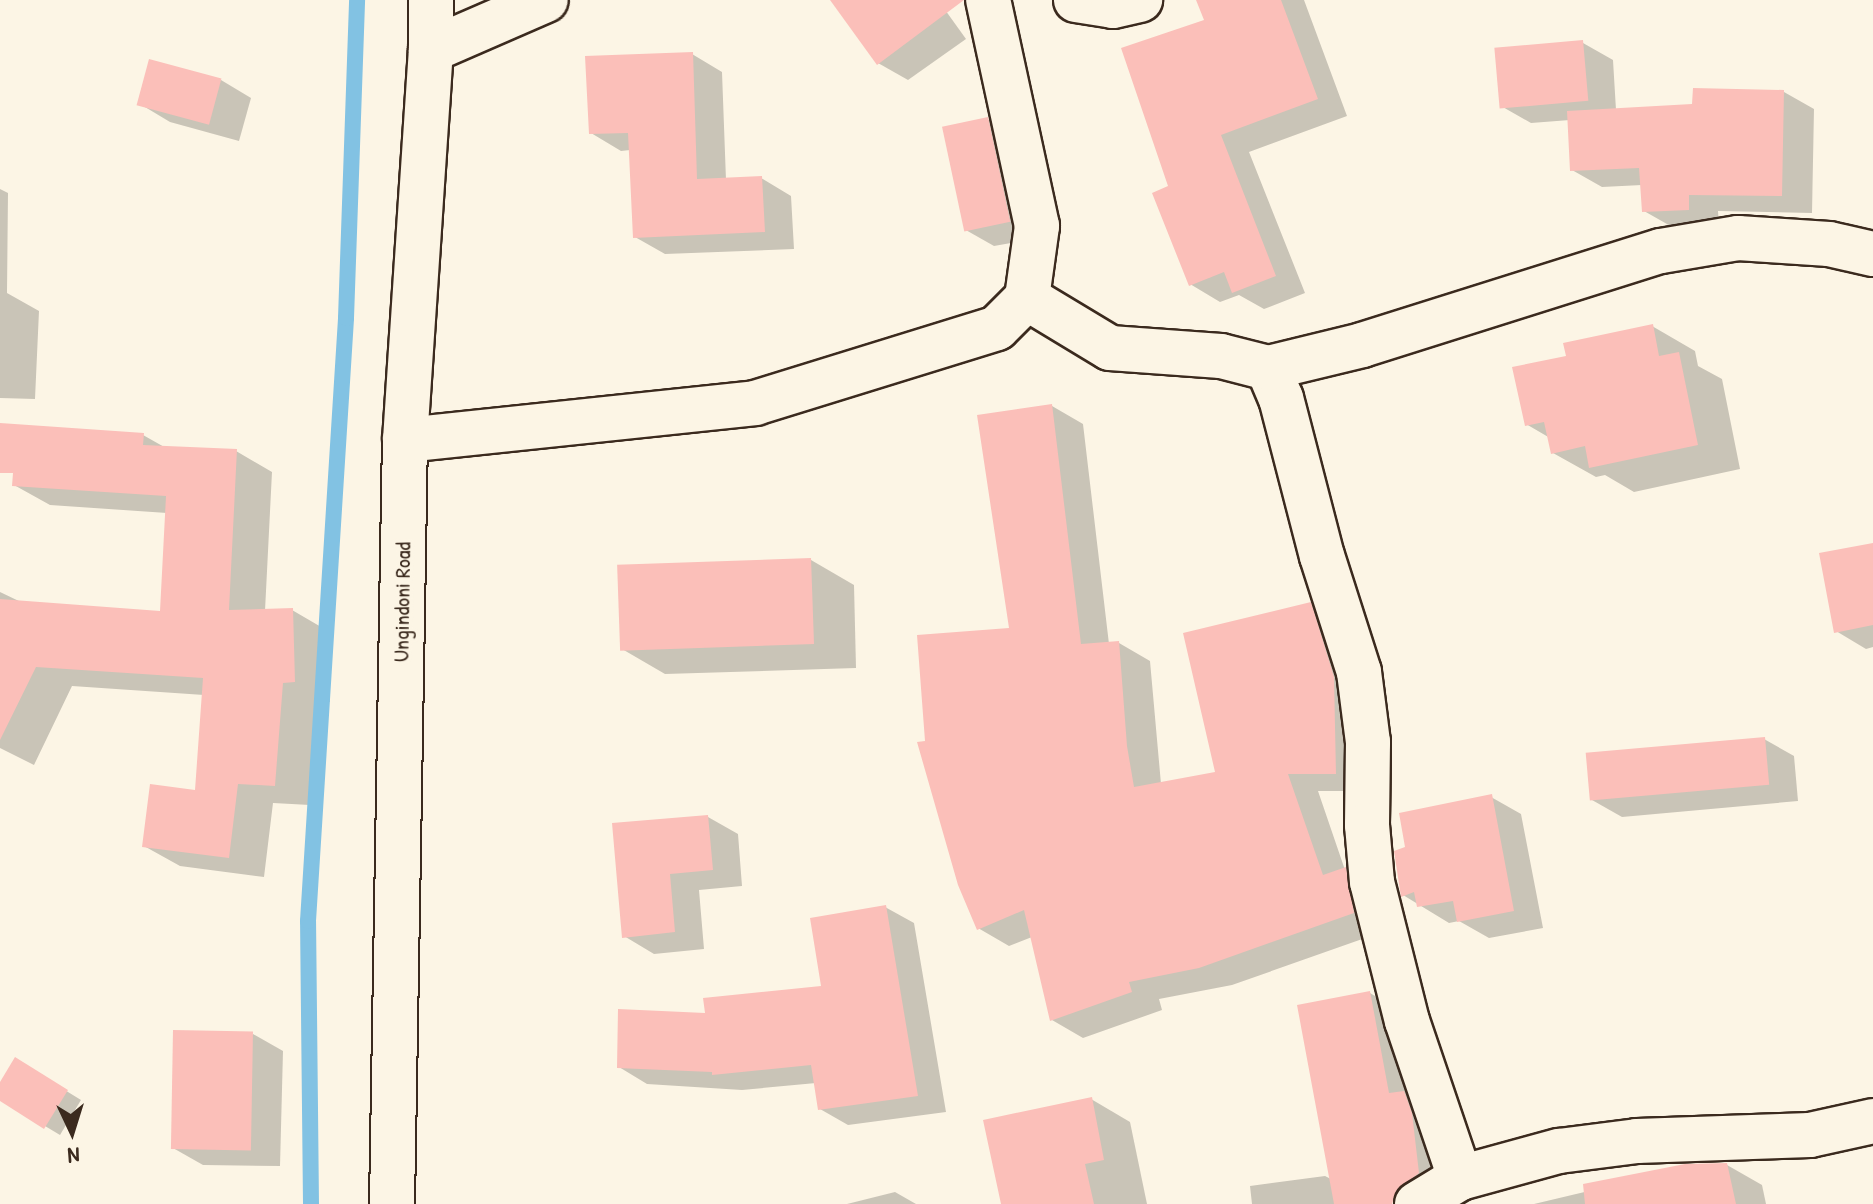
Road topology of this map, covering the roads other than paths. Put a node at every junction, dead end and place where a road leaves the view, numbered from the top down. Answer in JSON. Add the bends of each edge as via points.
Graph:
{"nodes":[{"id":1,"x":431,"y":0,"type":"edge"},
{"id":2,"x":546,"y":0,"type":"edge"},
{"id":3,"x":988,"y":0,"type":"edge"},
{"id":4,"x":1076,"y":0,"type":"edge"},
{"id":5,"x":1140,"y":0,"type":"edge"},
{"id":6,"x":431,"y":50,"type":"junction"},
{"id":7,"x":1873,"y":254,"type":"edge"},
{"id":8,"x":1027,"y":298,"type":"junction"},
{"id":9,"x":1268,"y":368,"type":"junction"},
{"id":10,"x":405,"y":440,"type":"junction"},
{"id":11,"x":1873,"y":1121,"type":"edge"},
{"id":12,"x":1460,"y":1178,"type":"junction"},
{"id":13,"x":392,"y":1204,"type":"edge"},
{"id":14,"x":1417,"y":1204,"type":"edge"}],
"edges":[{"from":1,"to":6,"type":"street","name":"Ungindoni Road"},
{"from":2,"to":6,"type":"street"},
{"from":3,"to":8,"type":"street","via":[[1037,226]]},
{"from":4,"to":5,"type":"street","via":[[1113,6]]},
{"from":6,"to":10,"type":"street","name":"Ungindoni Road"},
{"from":7,"to":9,"type":"street","via":[[1829,244],[1738,238],[1661,251],[1362,345]]},
{"from":8,"to":9,"type":"street","via":[[1110,348],[1221,356]]},
{"from":8,"to":10,"type":"street","via":[[997,328],[755,403]]},
{"from":9,"to":12,"type":"street","via":[[1359,672],[1368,742],[1372,882],[1407,1021]]},
{"from":10,"to":13,"type":"street","name":"Ungindoni Road"},
{"from":11,"to":12,"type":"street","via":[[1810,1135],[1637,1141],[1559,1151]]},
{"from":12,"to":14,"type":"street"}]}
